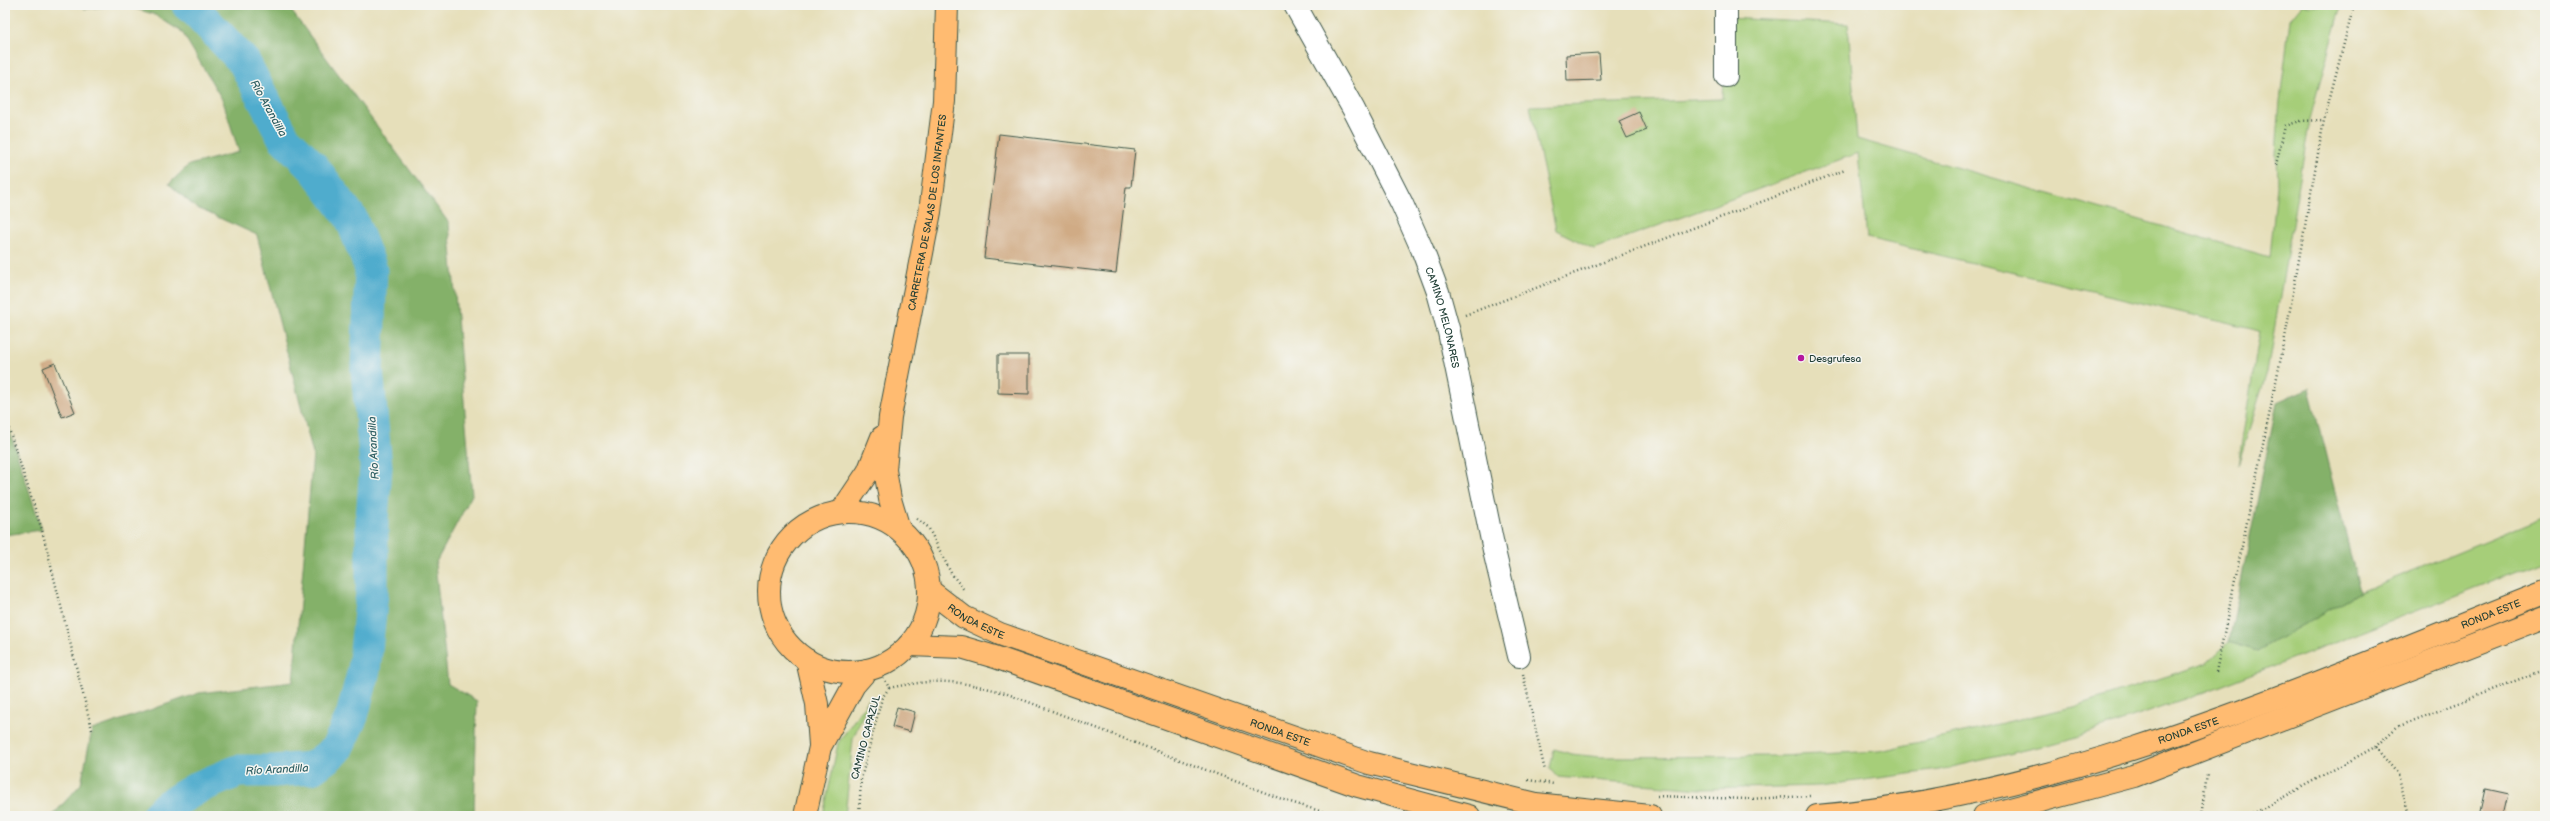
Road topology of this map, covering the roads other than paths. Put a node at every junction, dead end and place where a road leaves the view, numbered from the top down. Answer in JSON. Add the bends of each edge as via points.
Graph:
{"nodes":[{"id":1,"x":947,"y":5,"type":"edge"},
{"id":2,"x":1296,"y":5,"type":"edge"},
{"id":3,"x":1726,"y":5,"type":"edge"},
{"id":4,"x":1726,"y":76,"type":"dead end"},
{"id":5,"x":890,"y":417,"type":"junction"},
{"id":6,"x":841,"y":512,"type":"junction"},
{"id":7,"x":897,"y":523,"type":"junction"},
{"id":8,"x":929,"y":590,"type":"junction"},
{"id":9,"x":2545,"y":592,"type":"edge"},
{"id":10,"x":2545,"y":616,"type":"edge"},
{"id":11,"x":909,"y":645,"type":"junction"},
{"id":12,"x":1519,"y":656,"type":"road end"},
{"id":13,"x":807,"y":660,"type":"junction"},
{"id":14,"x":873,"y":668,"type":"junction"},
{"id":15,"x":820,"y":746,"type":"junction"},
{"id":16,"x":1649,"y":806,"type":"edge"},
{"id":17,"x":1818,"y":806,"type":"edge"},
{"id":18,"x":805,"y":816,"type":"edge"},
{"id":19,"x":1469,"y":816,"type":"edge"},
{"id":20,"x":1984,"y":816,"type":"edge"}],
"edges":[{"from":1,"to":5,"type":"main road","name":"CARRETERA DE SALAS DE LOS INFANTES","via":[[944,101],[930,212]]},
{"from":2,"to":12,"type":"street","name":"CAMINO MELONARES","via":[[1354,110],[1422,249],[1446,322]]},
{"from":3,"to":4,"type":"street"},
{"from":5,"to":6,"type":"main road","name":"CARRETERA DE SALAS DE LOS INFANTES","via":[[868,472]]},
{"from":5,"to":7,"type":"main road","name":"CARRETERA DE SALAS DE LOS INFANTES","via":[[885,470]]},
{"from":6,"to":7,"type":"main road","via":[[871,515]]},
{"from":6,"to":13,"type":"main road","via":[[819,518],[800,529],[785,544],[775,564],[770,585],[773,614],[778,628],[790,646]]},
{"from":7,"to":8,"type":"main road","via":[[915,546],[925,567]]},
{"from":8,"to":11,"type":"main road","via":[[924,619]]},
{"from":8,"to":16,"type":"main road","name":"RONDA ESTE","via":[[964,617],[1000,634],[1369,763],[1536,804]]},
{"from":9,"to":17,"type":"main road","name":"RONDA ESTE","via":[[2265,701],[2116,755],[1953,798],[1872,811]]},
{"from":10,"to":20,"type":"main road","via":[[2134,776]]},
{"from":11,"to":14,"type":"main road","via":[[895,658]]},
{"from":11,"to":19,"type":"main road","via":[[961,647],[995,657],[1358,786]]},
{"from":13,"to":14,"type":"main road","via":[[826,668],[846,672]]},
{"from":13,"to":15,"type":"main road","via":[[817,704]]},
{"from":14,"to":15,"type":"main road","via":[[854,685]]},
{"from":15,"to":18,"type":"main road"}]}
